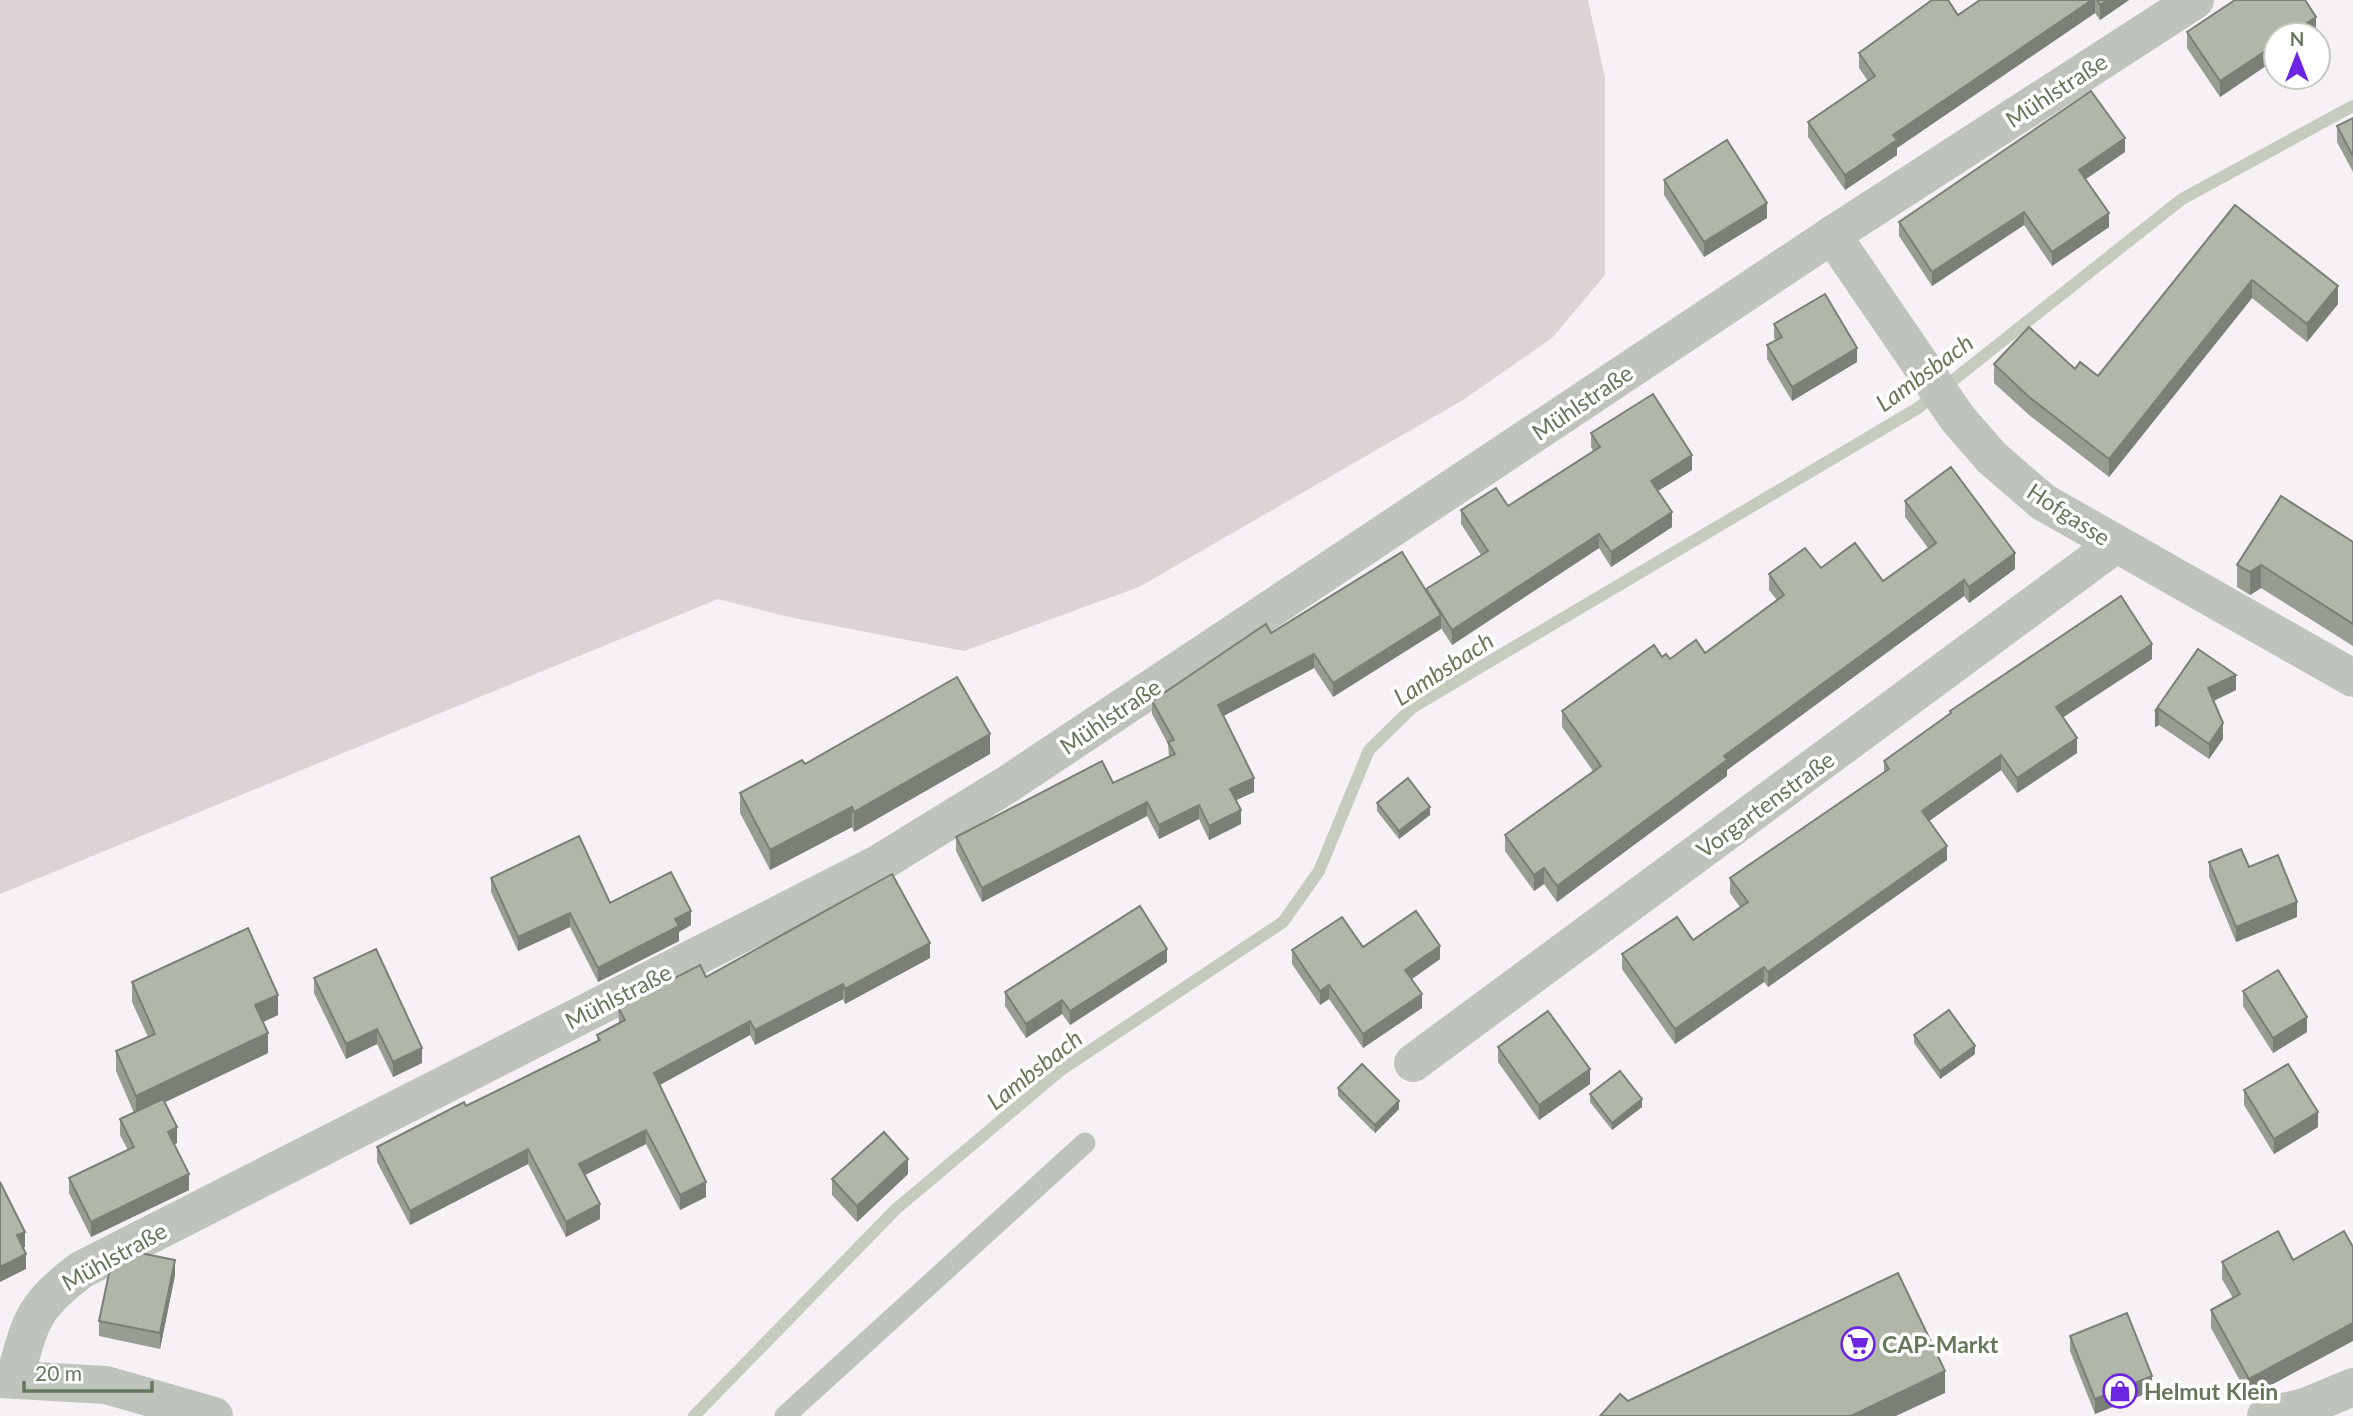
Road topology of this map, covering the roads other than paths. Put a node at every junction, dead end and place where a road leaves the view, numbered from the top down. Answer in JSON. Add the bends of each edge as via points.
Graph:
{"nodes":[{"id":1,"x":2195,"y":0,"type":"edge"},
{"id":2,"x":1832,"y":235,"type":"junction"},
{"id":3,"x":2116,"y":544,"type":"junction"},
{"id":4,"x":2353,"y":678,"type":"edge"},
{"id":5,"x":1413,"y":1063,"type":"dead end"},
{"id":6,"x":1085,"y":1143,"type":"dead end"},
{"id":7,"x":7,"y":1378,"type":"edge"},
{"id":8,"x":2353,"y":1387,"type":"edge"},
{"id":9,"x":2305,"y":1411,"type":"edge"},
{"id":10,"x":215,"y":1416,"type":"edge"},
{"id":11,"x":785,"y":1416,"type":"edge"},
{"id":12,"x":2266,"y":1416,"type":"edge"}],
"edges":[{"from":1,"to":2,"type":"street","name":"Mühlstraße"},
{"from":2,"to":3,"type":"street","name":"Hofgasse","via":[[1929,381],[1992,458],[2043,502]]},
{"from":2,"to":7,"type":"street","name":"Mühlstraße","via":[[1008,784],[878,864],[81,1270],[47,1296]]},
{"from":3,"to":4,"type":"street","name":"Hofgasse"},
{"from":3,"to":5,"type":"street","name":"Vorgartenstraße"},
{"from":6,"to":11,"type":"lane"},
{"from":7,"to":10,"type":"street","via":[[106,1385]]},
{"from":8,"to":9,"type":"street"},
{"from":9,"to":12,"type":"street"}]}
